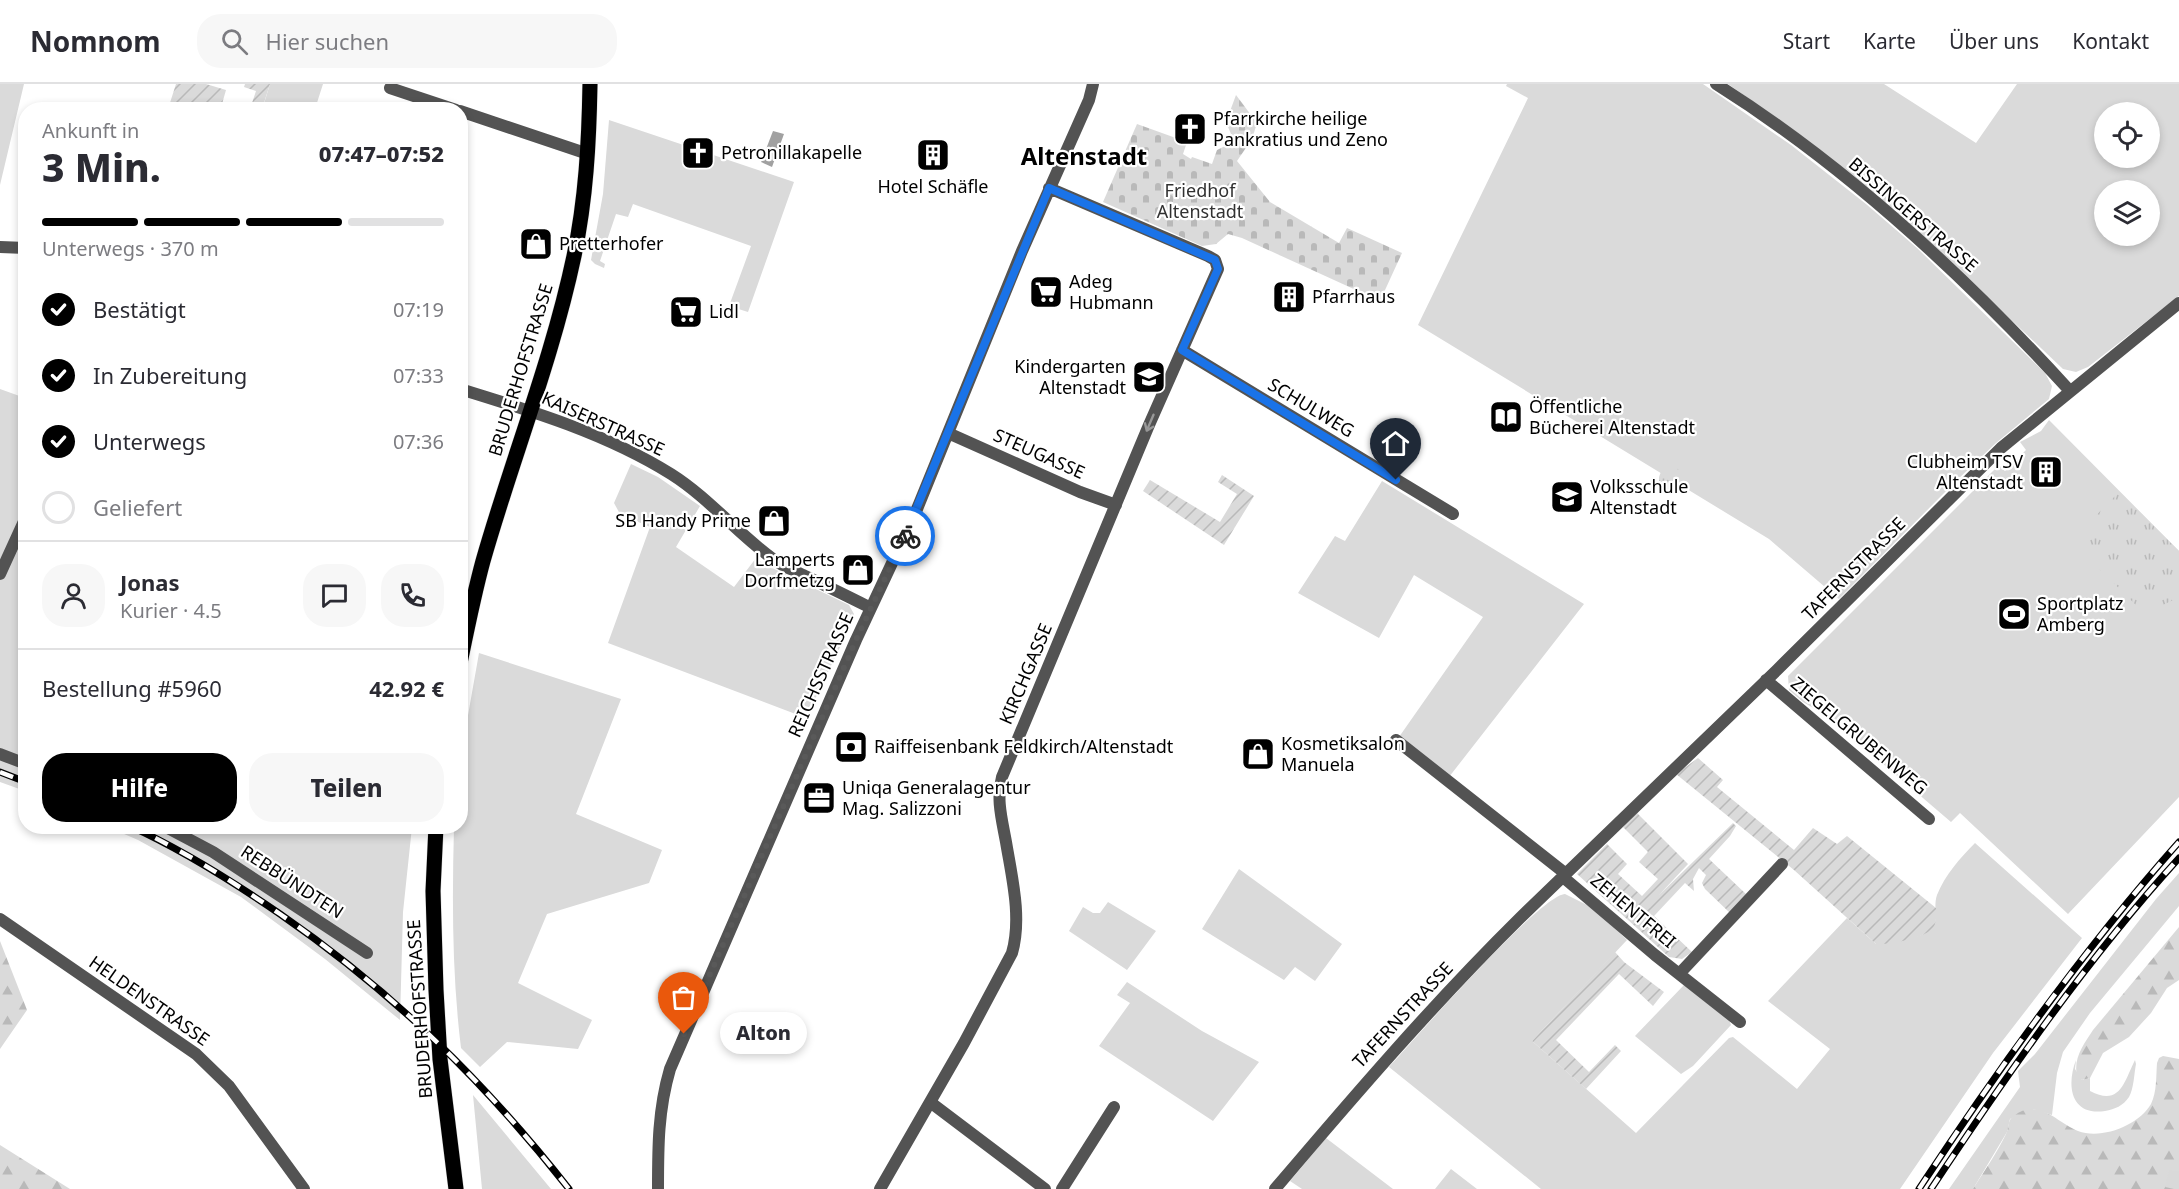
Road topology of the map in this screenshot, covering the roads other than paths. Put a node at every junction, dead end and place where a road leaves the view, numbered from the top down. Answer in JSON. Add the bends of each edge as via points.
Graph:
{"nodes":[{"id":1,"x":590,"y":84,"type":"edge"},
{"id":2,"x":1093,"y":84,"type":"edge"},
{"id":3,"x":1716,"y":84,"type":"edge"},
{"id":4,"x":390,"y":88,"type":"dead end"},
{"id":5,"x":432,"y":102,"type":"edge"},
{"id":6,"x":468,"y":114,"type":"edge"},
{"id":7,"x":588,"y":154,"type":"junction"},
{"id":8,"x":1049,"y":188,"type":"junction"},
{"id":9,"x":0,"y":247,"type":"edge"},
{"id":10,"x":18,"y":248,"type":"edge"},
{"id":11,"x":2179,"y":303,"type":"edge"},
{"id":12,"x":1182,"y":350,"type":"junction"},
{"id":13,"x":2070,"y":391,"type":"junction"},
{"id":14,"x":468,"y":392,"type":"edge"},
{"id":15,"x":531,"y":412,"type":"junction"},
{"id":16,"x":948,"y":433,"type":"junction"},
{"id":17,"x":1116,"y":505,"type":"junction"},
{"id":18,"x":1453,"y":514,"type":"dead end"},
{"id":19,"x":18,"y":535,"type":"edge"},
{"id":20,"x":0,"y":574,"type":"edge"},
{"id":21,"x":871,"y":608,"type":"junction"},
{"id":22,"x":468,"y":628,"type":"edge"},
{"id":23,"x":1766,"y":680,"type":"junction"},
{"id":24,"x":1396,"y":740,"type":"dead end"},
{"id":25,"x":0,"y":754,"type":"edge"},
{"id":26,"x":18,"y":761,"type":"edge"},
{"id":27,"x":1929,"y":819,"type":"dead end"},
{"id":28,"x":179,"y":834,"type":"edge"},
{"id":29,"x":436,"y":834,"type":"edge"},
{"id":30,"x":1782,"y":864,"type":"dead end"},
{"id":31,"x":1565,"y":875,"type":"junction"},
{"id":32,"x":0,"y":919,"type":"edge"},
{"id":33,"x":366,"y":953,"type":"dead end"},
{"id":34,"x":1680,"y":973,"type":"junction"},
{"id":35,"x":1740,"y":1022,"type":"dead end"},
{"id":36,"x":930,"y":1102,"type":"junction"},
{"id":37,"x":1114,"y":1107,"type":"dead end"},
{"id":38,"x":304,"y":1189,"type":"edge"},
{"id":39,"x":456,"y":1189,"type":"edge"},
{"id":40,"x":658,"y":1189,"type":"edge"},
{"id":41,"x":880,"y":1189,"type":"edge"},
{"id":42,"x":1045,"y":1189,"type":"edge"},
{"id":43,"x":1062,"y":1189,"type":"edge"},
{"id":44,"x":1275,"y":1189,"type":"edge"}],
"edges":[{"from":1,"to":7,"type":"main road","name":"BRUDERHOFSTRASSE"},
{"from":2,"to":8,"type":"street","name":"REICHSSTRASSE"},
{"from":3,"to":13,"type":"street","name":"BISSINGERSTRASSE","via":[[1794,138],[1879,206]]},
{"from":4,"to":5,"type":"street"},
{"from":6,"to":7,"type":"street"},
{"from":7,"to":15,"type":"main road","name":"BRUDERHOFSTRASSE","via":[[574,255]]},
{"from":8,"to":12,"type":"street","name":"KIRCHGASSE","via":[[1209,256],[1218,264]]},
{"from":8,"to":16,"type":"street","name":"REICHSSTRASSE"},
{"from":9,"to":10,"type":"street"},
{"from":11,"to":13,"type":"street","name":"TAFERNSTRASSE"},
{"from":12,"to":17,"type":"street","name":"KIRCHGASSE","one_way":true},
{"from":12,"to":18,"type":"street","name":"SCHULWEG"},
{"from":13,"to":23,"type":"street","name":"TAFERNSTRASSE","via":[[2001,448]]},
{"from":14,"to":15,"type":"street","name":"KAISERSTRASSE"},
{"from":15,"to":21,"type":"street","name":"KAISERSTRASSE","via":[[612,444],[672,475],[776,561]]},
{"from":15,"to":22,"type":"main road","name":"BRUDERHOFSTRASSE","via":[[483,562]]},
{"from":16,"to":17,"type":"street","name":"STEUGASSE"},
{"from":16,"to":21,"type":"street","name":"REICHSSTRASSE"},
{"from":17,"to":36,"type":"street","name":"KIRCHGASSE","via":[[999,787],[1016,909],[1012,953]]},
{"from":19,"to":20,"type":"street"},
{"from":21,"to":40,"type":"street","name":"REICHSSTRASSE","via":[[670,1069],[658,1135]]},
{"from":23,"to":27,"type":"street","name":"ZIEGELGRUBENWEG"},
{"from":23,"to":31,"type":"street","name":"TAFERNSTRASSE"},
{"from":24,"to":31,"type":"street"},
{"from":25,"to":26,"type":"street"},
{"from":28,"to":33,"type":"street","name":"REBBÜNDTEN","via":[[213,852]]},
{"from":29,"to":39,"type":"main road","name":"BRUDERHOFSTRASSE","via":[[436,1002]]},
{"from":30,"to":34,"type":"street","name":"ZEHENTFREI"},
{"from":31,"to":34,"type":"street","name":"ZEHENTFREI"},
{"from":31,"to":44,"type":"street","name":"TAFERNSTRASSE","via":[[1488,949],[1376,1070]]},
{"from":32,"to":38,"type":"street","name":"HELDENSTRASSE","via":[[196,1054],[229,1086]]},
{"from":34,"to":35,"type":"street","name":"ZEHENTFREI"},
{"from":36,"to":41,"type":"street","name":"KIRCHGASSE"},
{"from":36,"to":42,"type":"street"},
{"from":37,"to":43,"type":"street"}]}
